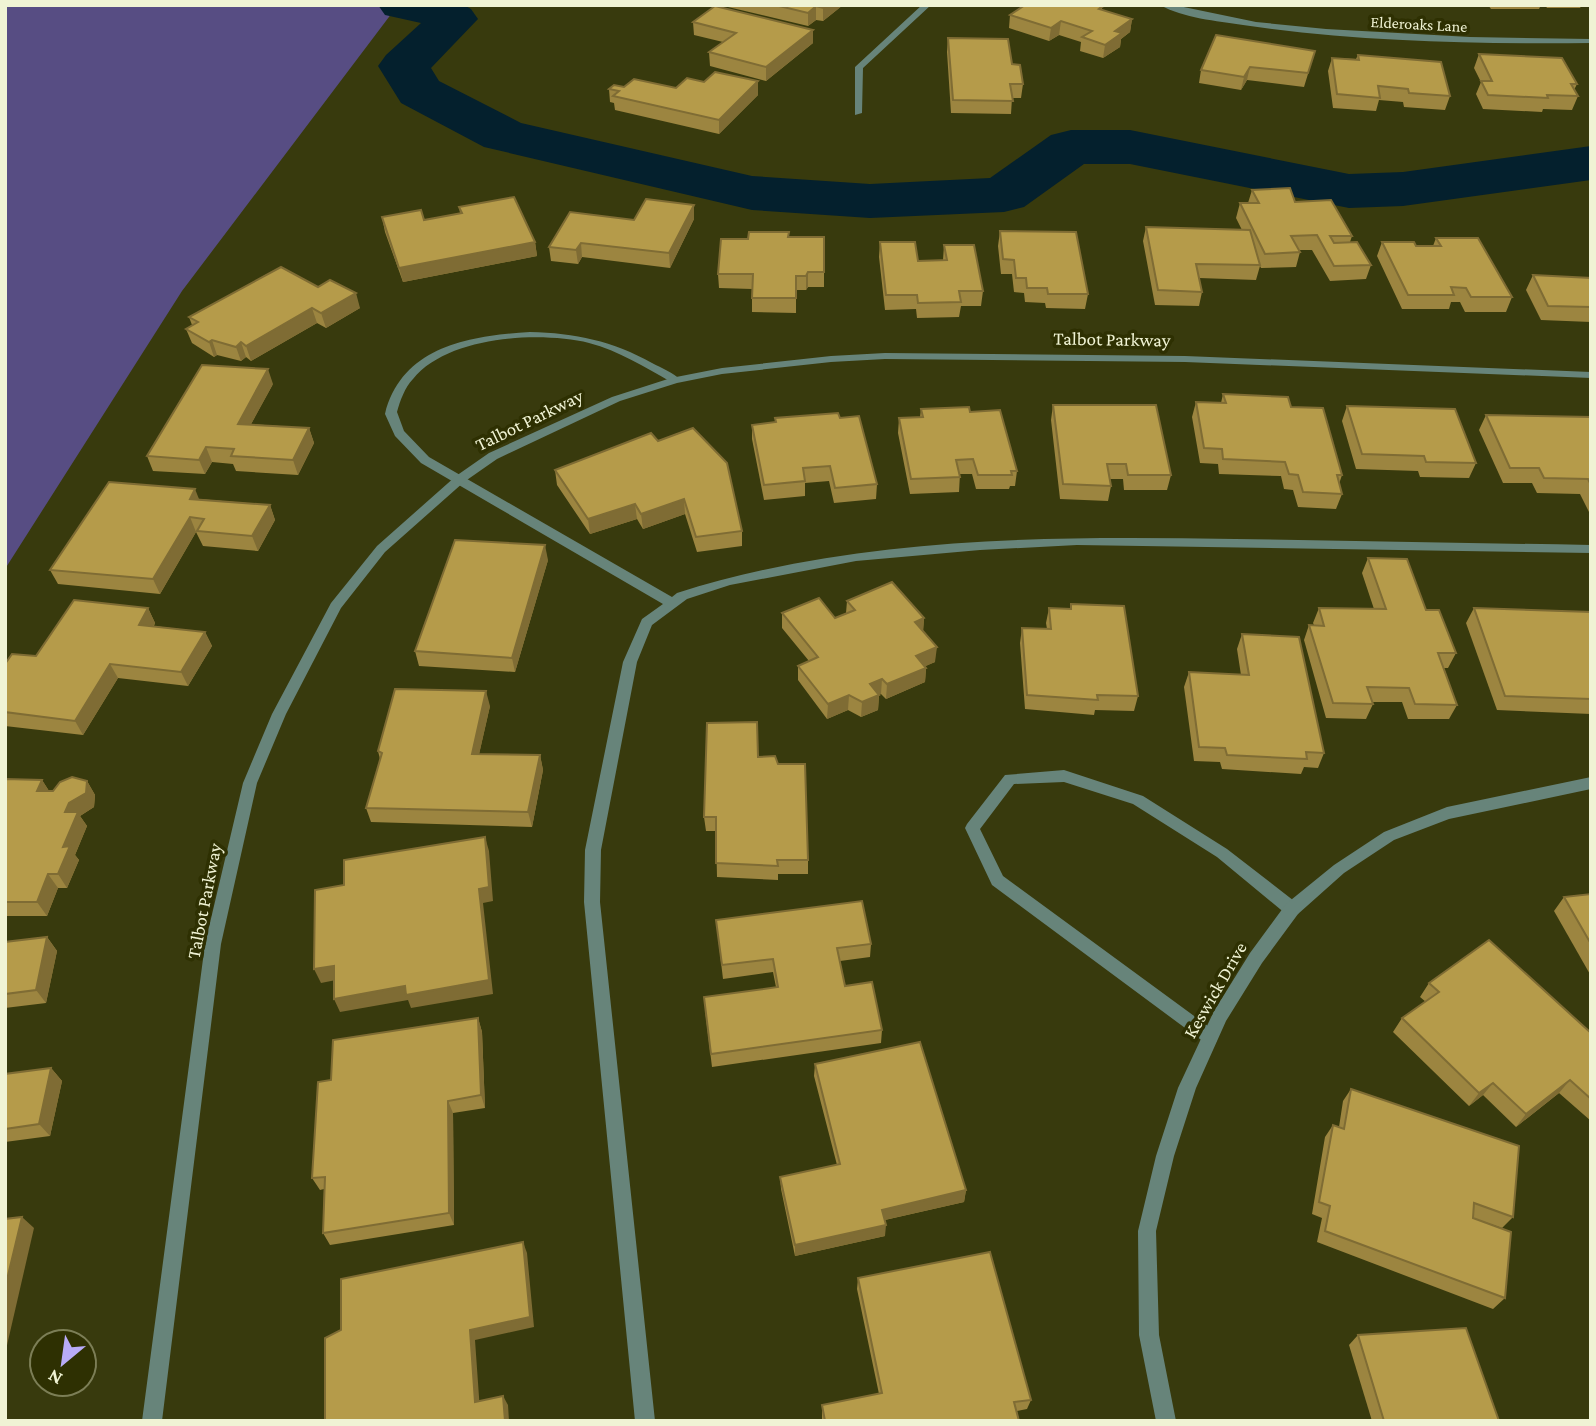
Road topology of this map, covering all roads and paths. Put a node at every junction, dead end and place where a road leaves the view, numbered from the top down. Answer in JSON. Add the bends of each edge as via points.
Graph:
{"nodes":[{"id":1,"x":927,"y":5,"type":"edge"},
{"id":2,"x":1164,"y":5,"type":"edge"},
{"id":3,"x":1591,"y":41,"type":"edge"},
{"id":4,"x":858,"y":113,"type":"dead end"},
{"id":5,"x":1591,"y":375,"type":"edge"},
{"id":6,"x":675,"y":380,"type":"junction"},
{"id":7,"x":460,"y":479,"type":"junction"},
{"id":8,"x":1591,"y":549,"type":"edge"},
{"id":9,"x":672,"y":603,"type":"junction"},
{"id":10,"x":1591,"y":782,"type":"edge"},
{"id":11,"x":1292,"y":909,"type":"junction"},
{"id":12,"x":1210,"y":1037,"type":"junction"},
{"id":13,"x":152,"y":1421,"type":"edge"},
{"id":14,"x":645,"y":1421,"type":"edge"},
{"id":15,"x":1166,"y":1421,"type":"edge"}],
"edges":[{"from":1,"to":4,"type":"street","via":[[859,67]]},
{"from":2,"to":3,"type":"street","name":"Elderoaks Lane","via":[[1317,31],[1482,42]]},
{"from":5,"to":6,"type":"street","name":"Talbot Parkway","via":[[1185,359],[885,356],[722,370]]},
{"from":6,"to":7,"type":"street","name":"Talbot Parkway","via":[[616,399],[493,456]]},
{"from":6,"to":7,"type":"street","via":[[628,352],[580,338],[539,334],[457,346],[419,364],[400,385],[391,414],[401,437],[425,460]]},
{"from":7,"to":9,"type":"street"},
{"from":7,"to":13,"type":"street","name":"Talbot Parkway","via":[[381,549],[336,606],[279,714],[250,783],[213,944]]},
{"from":8,"to":9,"type":"street","via":[[1077,541],[980,546],[856,556],[729,581]]},
{"from":9,"to":14,"type":"street","via":[[647,622],[631,662],[593,850],[592,902],[603,1025]]},
{"from":10,"to":11,"type":"street","name":"Keswick Drive","via":[[1447,813],[1389,836],[1339,869]]},
{"from":11,"to":12,"type":"street","name":"Keswick Drive","via":[[1256,958]]},
{"from":11,"to":12,"type":"street","via":[[1222,853],[1138,800],[1064,775],[1010,779],[972,828],[996,880]]},
{"from":12,"to":15,"type":"street","name":"Keswick Drive","via":[[1168,1144],[1147,1231],[1149,1335]]}]}
